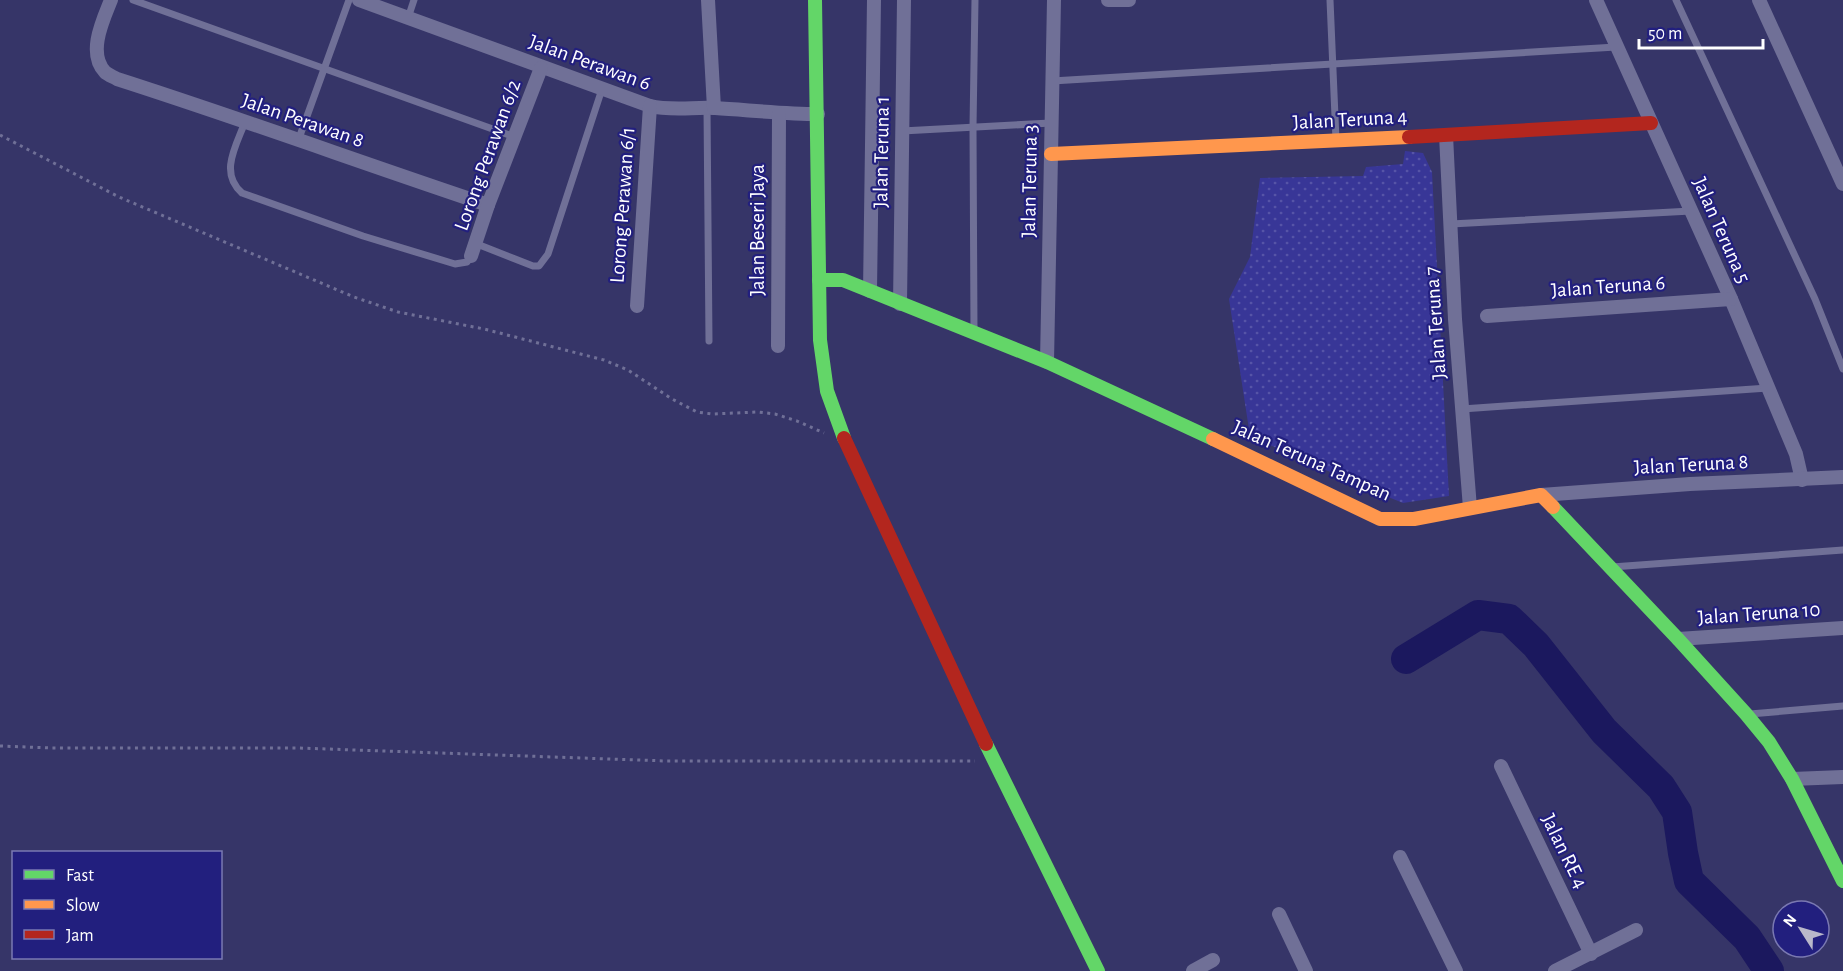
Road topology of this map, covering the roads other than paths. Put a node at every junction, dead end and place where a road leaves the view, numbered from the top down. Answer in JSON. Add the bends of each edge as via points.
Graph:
{"nodes":[{"id":1,"x":111,"y":0,"type":"edge"},
{"id":2,"x":133,"y":0,"type":"edge"},
{"id":3,"x":349,"y":0,"type":"edge"},
{"id":4,"x":359,"y":0,"type":"edge"},
{"id":5,"x":414,"y":0,"type":"edge"},
{"id":6,"x":708,"y":0,"type":"edge"},
{"id":7,"x":814,"y":0,"type":"edge"},
{"id":8,"x":874,"y":0,"type":"edge"},
{"id":9,"x":904,"y":0,"type":"edge"},
{"id":10,"x":975,"y":0,"type":"edge"},
{"id":11,"x":1054,"y":0,"type":"edge"},
{"id":12,"x":1108,"y":0,"type":"edge"},
{"id":13,"x":1129,"y":0,"type":"edge"},
{"id":14,"x":1329,"y":0,"type":"edge"},
{"id":15,"x":1596,"y":0,"type":"edge"},
{"id":16,"x":1676,"y":0,"type":"edge"},
{"id":17,"x":1760,"y":0,"type":"edge"},
{"id":18,"x":408,"y":18,"type":"junction"},
{"id":19,"x":1616,"y":47,"type":"junction"},
{"id":20,"x":1332,"y":64,"type":"junction"},
{"id":21,"x":541,"y":68,"type":"junction"},
{"id":22,"x":324,"y":69,"type":"junction"},
{"id":23,"x":1053,"y":81,"type":"junction"},
{"id":24,"x":602,"y":89,"type":"junction"},
{"id":25,"x":650,"y":106,"type":"junction"},
{"id":26,"x":711,"y":108,"type":"junction"},
{"id":27,"x":779,"y":114,"type":"junction"},
{"id":28,"x":818,"y":114,"type":"junction"},
{"id":29,"x":245,"y":122,"type":"junction"},
{"id":30,"x":1051,"y":123,"type":"junction"},
{"id":31,"x":1651,"y":123,"type":"junction"},
{"id":32,"x":973,"y":127,"type":"junction"},
{"id":33,"x":902,"y":131,"type":"junction"},
{"id":34,"x":1446,"y":135,"type":"junction"},
{"id":35,"x":515,"y":137,"type":"junction"},
{"id":36,"x":1336,"y":140,"type":"junction"},
{"id":37,"x":298,"y":141,"type":"junction"},
{"id":38,"x":1051,"y":154,"type":"junction"},
{"id":39,"x":1843,"y":184,"type":"edge"},
{"id":40,"x":488,"y":205,"type":"junction"},
{"id":41,"x":1691,"y":211,"type":"junction"},
{"id":42,"x":1451,"y":224,"type":"junction"},
{"id":43,"x":474,"y":250,"type":"junction"},
{"id":44,"x":819,"y":280,"type":"junction"},
{"id":45,"x":870,"y":291,"type":"junction"},
{"id":46,"x":1731,"y":299,"type":"junction"},
{"id":47,"x":900,"y":304,"type":"junction"},
{"id":48,"x":637,"y":306,"type":"dead end"},
{"id":49,"x":1487,"y":316,"type":"dead end"},
{"id":50,"x":974,"y":333,"type":"junction"},
{"id":51,"x":709,"y":341,"type":"dead end"},
{"id":52,"x":778,"y":346,"type":"dead end"},
{"id":53,"x":1047,"y":362,"type":"junction"},
{"id":54,"x":1843,"y":369,"type":"edge"},
{"id":55,"x":1768,"y":388,"type":"junction"},
{"id":56,"x":1462,"y":408,"type":"junction"},
{"id":57,"x":1843,"y":477,"type":"edge"},
{"id":58,"x":1802,"y":480,"type":"junction"},
{"id":59,"x":1541,"y":495,"type":"junction"},
{"id":60,"x":1470,"y":508,"type":"junction"},
{"id":61,"x":1843,"y":550,"type":"edge"},
{"id":62,"x":1608,"y":567,"type":"junction"},
{"id":63,"x":1843,"y":628,"type":"edge"},
{"id":64,"x":1678,"y":639,"type":"junction"},
{"id":65,"x":1843,"y":706,"type":"edge"},
{"id":66,"x":1746,"y":714,"type":"junction"},
{"id":67,"x":1501,"y":766,"type":"dead end"},
{"id":68,"x":1843,"y":777,"type":"edge"},
{"id":69,"x":1792,"y":779,"type":"junction"},
{"id":70,"x":1400,"y":857,"type":"dead end"},
{"id":71,"x":1839,"y":866,"type":"edge"},
{"id":72,"x":1843,"y":881,"type":"edge"},
{"id":73,"x":1279,"y":914,"type":"dead end"},
{"id":74,"x":1636,"y":930,"type":"dead end"},
{"id":75,"x":1591,"y":954,"type":"junction"},
{"id":76,"x":1213,"y":960,"type":"dead end"},
{"id":77,"x":1098,"y":971,"type":"edge"},
{"id":78,"x":1193,"y":971,"type":"edge"},
{"id":79,"x":1306,"y":971,"type":"edge"},
{"id":80,"x":1456,"y":971,"type":"edge"},
{"id":81,"x":1556,"y":971,"type":"edge"}],
"edges":[{"from":1,"to":29,"type":"street","name":"Jalan Perawan 8","via":[[97,45],[98,59],[105,72]]},
{"from":2,"to":22,"type":"lane"},
{"from":3,"to":22,"type":"lane"},
{"from":4,"to":18,"type":"street","name":"Jalan Perawan 6"},
{"from":5,"to":18,"type":"lane"},
{"from":6,"to":26,"type":"street"},
{"from":7,"to":28,"type":"street"},
{"from":8,"to":45,"type":"street"},
{"from":9,"to":33,"type":"street","name":"Jalan Teruna 1"},
{"from":10,"to":32,"type":"lane"},
{"from":11,"to":23,"type":"street","name":"Jalan Teruna 3"},
{"from":12,"to":13,"type":"street"},
{"from":14,"to":20,"type":"lane"},
{"from":15,"to":19,"type":"street","name":"Jalan Teruna 5"},
{"from":16,"to":54,"type":"lane","via":[[1815,299]]},
{"from":17,"to":39,"type":"street"},
{"from":18,"to":21,"type":"street","name":"Jalan Perawan 6"},
{"from":19,"to":20,"type":"lane"},
{"from":19,"to":31,"type":"street","name":"Jalan Teruna 5"},
{"from":20,"to":23,"type":"lane"},
{"from":20,"to":36,"type":"lane"},
{"from":21,"to":24,"type":"street","name":"Jalan Perawan 6"},
{"from":21,"to":35,"type":"street","name":"Lorong Perawan 6/2"},
{"from":22,"to":35,"type":"lane"},
{"from":22,"to":37,"type":"lane"},
{"from":23,"to":30,"type":"street","name":"Jalan Teruna 3"},
{"from":24,"to":25,"type":"street","name":"Jalan Perawan 6"},
{"from":24,"to":43,"type":"lane","via":[[544,261],[533,266]]},
{"from":25,"to":26,"type":"street","name":"Jalan Perawan 6"},
{"from":25,"to":48,"type":"street","name":"Lorong Perawan 6/1"},
{"from":26,"to":27,"type":"street","name":"Jalan Perawan 6"},
{"from":26,"to":51,"type":"lane"},
{"from":27,"to":28,"type":"street","name":"Jalan Perawan 6"},
{"from":27,"to":52,"type":"street","name":"Jalan Beseri Jaya"},
{"from":28,"to":44,"type":"street"},
{"from":29,"to":37,"type":"street","name":"Jalan Perawan 8"},
{"from":29,"to":43,"type":"lane","via":[[230,165],[234,186],[242,193],[455,264],[467,261]]},
{"from":30,"to":32,"type":"lane"},
{"from":30,"to":38,"type":"street","name":"Jalan Teruna 3"},
{"from":31,"to":34,"type":"street","name":"Jalan Teruna 4"},
{"from":31,"to":41,"type":"street","name":"Jalan Teruna 5"},
{"from":32,"to":33,"type":"lane"},
{"from":32,"to":50,"type":"lane"},
{"from":33,"to":47,"type":"street","name":"Jalan Teruna 1"},
{"from":34,"to":36,"type":"street","name":"Jalan Teruna 4"},
{"from":34,"to":42,"type":"street","name":"Jalan Teruna 7"},
{"from":35,"to":40,"type":"street","name":"Lorong Perawan 6/2"},
{"from":36,"to":38,"type":"street","name":"Jalan Teruna 4"},
{"from":37,"to":40,"type":"street","name":"Jalan Perawan 8"},
{"from":38,"to":53,"type":"street","name":"Jalan Teruna 3"},
{"from":40,"to":43,"type":"street","name":"Lorong Perawan 6/2"},
{"from":41,"to":42,"type":"lane"},
{"from":41,"to":46,"type":"street","name":"Jalan Teruna 5"},
{"from":42,"to":56,"type":"street","name":"Jalan Teruna 7"},
{"from":44,"to":45,"type":"street","name":"Jalan Teruna Tampan","via":[[843,280]]},
{"from":44,"to":77,"type":"street","via":[[825,385],[834,415],[937,643]]},
{"from":45,"to":47,"type":"street","name":"Jalan Teruna Tampan"},
{"from":46,"to":49,"type":"street","name":"Jalan Teruna 6"},
{"from":46,"to":55,"type":"street","name":"Jalan Teruna 5"},
{"from":47,"to":50,"type":"street","name":"Jalan Teruna Tampan"},
{"from":50,"to":53,"type":"street","name":"Jalan Teruna Tampan"},
{"from":53,"to":60,"type":"street","name":"Jalan Teruna Tampan","via":[[1380,519],[1414,519]]},
{"from":55,"to":56,"type":"lane"},
{"from":55,"to":58,"type":"street","name":"Jalan Teruna 5","via":[[1796,454]]},
{"from":56,"to":60,"type":"street","name":"Jalan Teruna 7"},
{"from":57,"to":58,"type":"street","name":"Jalan Teruna 8"},
{"from":58,"to":59,"type":"street","name":"Jalan Teruna 8"},
{"from":59,"to":60,"type":"street","name":"Jalan Teruna Tampan"},
{"from":59,"to":62,"type":"street"},
{"from":61,"to":62,"type":"lane"},
{"from":62,"to":64,"type":"street"},
{"from":63,"to":64,"type":"street","name":"Jalan Teruna 10"},
{"from":64,"to":66,"type":"street"},
{"from":65,"to":66,"type":"lane"},
{"from":66,"to":69,"type":"street"},
{"from":67,"to":75,"type":"street","name":"Jalan RE 4"},
{"from":68,"to":69,"type":"street"},
{"from":69,"to":71,"type":"street"},
{"from":70,"to":80,"type":"street"},
{"from":71,"to":72,"type":"street"},
{"from":73,"to":79,"type":"street"},
{"from":74,"to":75,"type":"street"},
{"from":75,"to":81,"type":"street"},
{"from":76,"to":78,"type":"street"}]}
